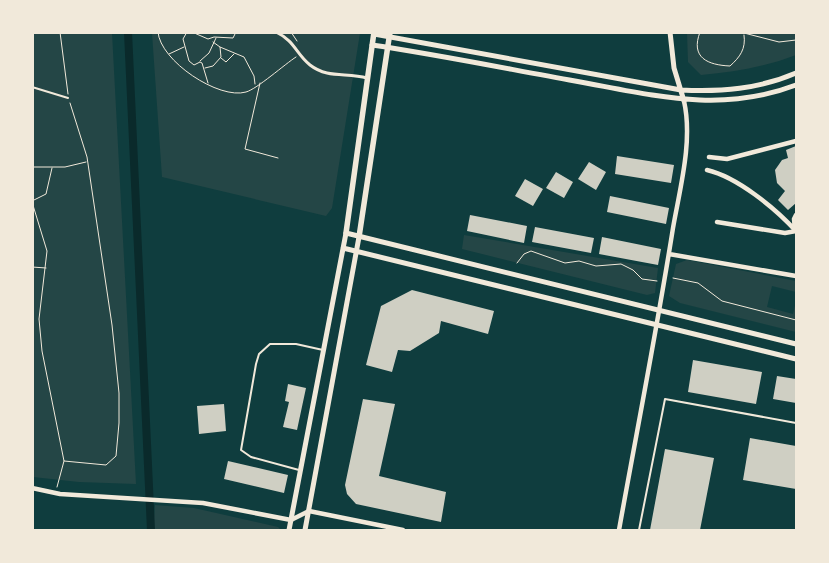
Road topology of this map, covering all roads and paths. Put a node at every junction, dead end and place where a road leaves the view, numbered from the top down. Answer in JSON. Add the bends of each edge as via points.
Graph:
{"nodes":[{"id":1,"x":60,"y":32,"type":"edge"},
{"id":2,"x":158,"y":32,"type":"edge"},
{"id":3,"x":187,"y":32,"type":"edge"},
{"id":4,"x":192,"y":32,"type":"edge"},
{"id":5,"x":213,"y":32,"type":"edge"},
{"id":6,"x":236,"y":32,"type":"edge"},
{"id":7,"x":276,"y":32,"type":"edge"},
{"id":8,"x":670,"y":32,"type":"edge"},
{"id":9,"x":700,"y":32,"type":"edge"},
{"id":10,"x":740,"y":32,"type":"edge"},
{"id":11,"x":374,"y":33,"type":"edge"},
{"id":12,"x":390,"y":35,"type":"edge"},
{"id":13,"x":744,"y":35,"type":"junction"},
{"id":14,"x":215,"y":37,"type":"junction"},
{"id":15,"x":796,"y":40,"type":"edge"},
{"id":16,"x":213,"y":42,"type":"junction"},
{"id":17,"x":372,"y":45,"type":"junction"},
{"id":18,"x":184,"y":47,"type":"junction"},
{"id":19,"x":220,"y":47,"type":"junction"},
{"id":20,"x":387,"y":47,"type":"junction"},
{"id":21,"x":169,"y":54,"type":"junction"},
{"id":22,"x":234,"y":54,"type":"junction"},
{"id":23,"x":301,"y":54,"type":"junction"},
{"id":24,"x":221,"y":57,"type":"junction"},
{"id":25,"x":200,"y":62,"type":"junction"},
{"id":26,"x":205,"y":68,"type":"junction"},
{"id":27,"x":796,"y":73,"type":"edge"},
{"id":28,"x":368,"y":78,"type":"junction"},
{"id":29,"x":260,"y":83,"type":"junction"},
{"id":30,"x":208,"y":85,"type":"junction"},
{"id":31,"x":796,"y":85,"type":"edge"},
{"id":32,"x":256,"y":86,"type":"junction"},
{"id":33,"x":32,"y":87,"type":"edge"},
{"id":34,"x":681,"y":90,"type":"junction"},
{"id":35,"x":68,"y":98,"type":"junction"},
{"id":36,"x":684,"y":101,"type":"junction"},
{"id":37,"x":796,"y":141,"type":"edge"},
{"id":38,"x":709,"y":157,"type":"dead end"},
{"id":39,"x":278,"y":158,"type":"dead end"},
{"id":40,"x":88,"y":162,"type":"junction"},
{"id":41,"x":32,"y":167,"type":"edge"},
{"id":42,"x":52,"y":167,"type":"junction"},
{"id":43,"x":707,"y":170,"type":"dead end"},
{"id":44,"x":32,"y":202,"type":"edge"},
{"id":45,"x":796,"y":215,"type":"edge"},
{"id":46,"x":717,"y":222,"type":"dead end"},
{"id":47,"x":796,"y":231,"type":"edge"},
{"id":48,"x":346,"y":232,"type":"junction"},
{"id":49,"x":360,"y":237,"type":"junction"},
{"id":50,"x":342,"y":248,"type":"junction"},
{"id":51,"x":357,"y":251,"type":"junction"},
{"id":52,"x":669,"y":254,"type":"junction"},
{"id":53,"x":516,"y":263,"type":"dead end"},
{"id":54,"x":32,"y":267,"type":"edge"},
{"id":55,"x":46,"y":268,"type":"junction"},
{"id":56,"x":796,"y":276,"type":"edge"},
{"id":57,"x":673,"y":278,"type":"dead end"},
{"id":58,"x":657,"y":281,"type":"dead end"},
{"id":59,"x":660,"y":311,"type":"junction"},
{"id":60,"x":796,"y":320,"type":"edge"},
{"id":61,"x":656,"y":325,"type":"junction"},
{"id":62,"x":796,"y":344,"type":"edge"},
{"id":63,"x":323,"y":350,"type":"junction"},
{"id":64,"x":796,"y":359,"type":"edge"},
{"id":65,"x":796,"y":423,"type":"edge"},
{"id":66,"x":64,"y":461,"type":"junction"},
{"id":67,"x":300,"y":470,"type":"junction"},
{"id":68,"x":32,"y":488,"type":"edge"},
{"id":69,"x":56,"y":492,"type":"junction"},
{"id":70,"x":309,"y":511,"type":"junction"},
{"id":71,"x":291,"y":520,"type":"junction"},
{"id":72,"x":289,"y":530,"type":"edge"},
{"id":73,"x":306,"y":530,"type":"edge"},
{"id":74,"x":403,"y":530,"type":"edge"},
{"id":75,"x":619,"y":530,"type":"edge"},
{"id":76,"x":639,"y":530,"type":"edge"}],
"edges":[{"from":1,"to":35,"type":"path"},
{"from":2,"to":21,"type":"path","via":[[162,48]]},
{"from":3,"to":18,"type":"path"},
{"from":4,"to":14,"type":"path","via":[[200,38]]},
{"from":5,"to":14,"type":"path"},
{"from":6,"to":14,"type":"path","via":[[233,38]]},
{"from":7,"to":23,"type":"street","via":[[286,37]]},
{"from":8,"to":34,"type":"street","via":[[674,68]]},
{"from":9,"to":13,"type":"path","via":[[697,48],[701,56],[707,63],[720,66],[730,66],[743,52]]},
{"from":10,"to":13,"type":"path"},
{"from":11,"to":12,"type":"street"},
{"from":11,"to":17,"type":"main road"},
{"from":12,"to":20,"type":"main road"},
{"from":12,"to":34,"type":"street"},
{"from":13,"to":15,"type":"path","via":[[779,42]]},
{"from":14,"to":16,"type":"path"},
{"from":16,"to":19,"type":"path"},
{"from":16,"to":25,"type":"path"},
{"from":17,"to":20,"type":"street"},
{"from":17,"to":28,"type":"main road"},
{"from":18,"to":21,"type":"path"},
{"from":18,"to":25,"type":"path","via":[[192,65]]},
{"from":19,"to":22,"type":"path"},
{"from":19,"to":24,"type":"path"},
{"from":20,"to":36,"type":"street"},
{"from":20,"to":49,"type":"main road"},
{"from":21,"to":30,"type":"path"},
{"from":22,"to":24,"type":"path","via":[[226,62]]},
{"from":22,"to":32,"type":"path","via":[[248,62]]},
{"from":23,"to":28,"type":"street","via":[[309,64],[332,76]]},
{"from":23,"to":29,"type":"path"},
{"from":24,"to":26,"type":"path"},
{"from":25,"to":26,"type":"path"},
{"from":26,"to":30,"type":"path"},
{"from":27,"to":34,"type":"street","via":[[770,83],[741,88],[711,92]]},
{"from":28,"to":48,"type":"main road"},
{"from":29,"to":32,"type":"path"},
{"from":29,"to":39,"type":"path","via":[[245,148]]},
{"from":30,"to":32,"type":"path","via":[[230,94],[248,92]]},
{"from":31,"to":36,"type":"street","via":[[743,100]]},
{"from":33,"to":35,"type":"lane"},
{"from":34,"to":36,"type":"street"},
{"from":35,"to":40,"type":"path"},
{"from":36,"to":52,"type":"street","via":[[687,128],[684,159]]},
{"from":37,"to":38,"type":"street","via":[[727,159]]},
{"from":40,"to":42,"type":"path"},
{"from":40,"to":66,"type":"path","via":[[112,325],[119,423],[116,456],[106,464]]},
{"from":41,"to":42,"type":"path"},
{"from":42,"to":44,"type":"path","via":[[46,194]]},
{"from":43,"to":47,"type":"street","via":[[721,173],[772,208]]},
{"from":44,"to":55,"type":"path","via":[[47,251]]},
{"from":45,"to":47,"type":"street"},
{"from":46,"to":47,"type":"street","via":[[785,233]]},
{"from":48,"to":49,"type":"street"},
{"from":48,"to":50,"type":"street"},
{"from":49,"to":51,"type":"street"},
{"from":49,"to":59,"type":"street"},
{"from":50,"to":51,"type":"street"},
{"from":50,"to":63,"type":"street"},
{"from":51,"to":61,"type":"street"},
{"from":51,"to":70,"type":"street"},
{"from":52,"to":56,"type":"street"},
{"from":52,"to":59,"type":"street"},
{"from":53,"to":58,"type":"path","via":[[531,251],[565,263],[621,264],[642,279]]},
{"from":54,"to":55,"type":"path"},
{"from":55,"to":66,"type":"path","via":[[39,319],[42,351]]},
{"from":57,"to":60,"type":"path","via":[[698,283],[722,300]]},
{"from":59,"to":61,"type":"street"},
{"from":59,"to":62,"type":"street"},
{"from":61,"to":64,"type":"street"},
{"from":61,"to":75,"type":"street"},
{"from":63,"to":67,"type":"street"},
{"from":63,"to":67,"type":"lane","via":[[296,344],[270,344],[259,354],[256,364],[241,450],[250,457]]},
{"from":65,"to":76,"type":"lane","via":[[665,399]]},
{"from":66,"to":69,"type":"path"},
{"from":67,"to":71,"type":"street"},
{"from":68,"to":69,"type":"street"},
{"from":69,"to":71,"type":"street","via":[[203,503]]},
{"from":70,"to":71,"type":"street"},
{"from":70,"to":73,"type":"street"},
{"from":70,"to":74,"type":"street"},
{"from":71,"to":72,"type":"street"}]}
